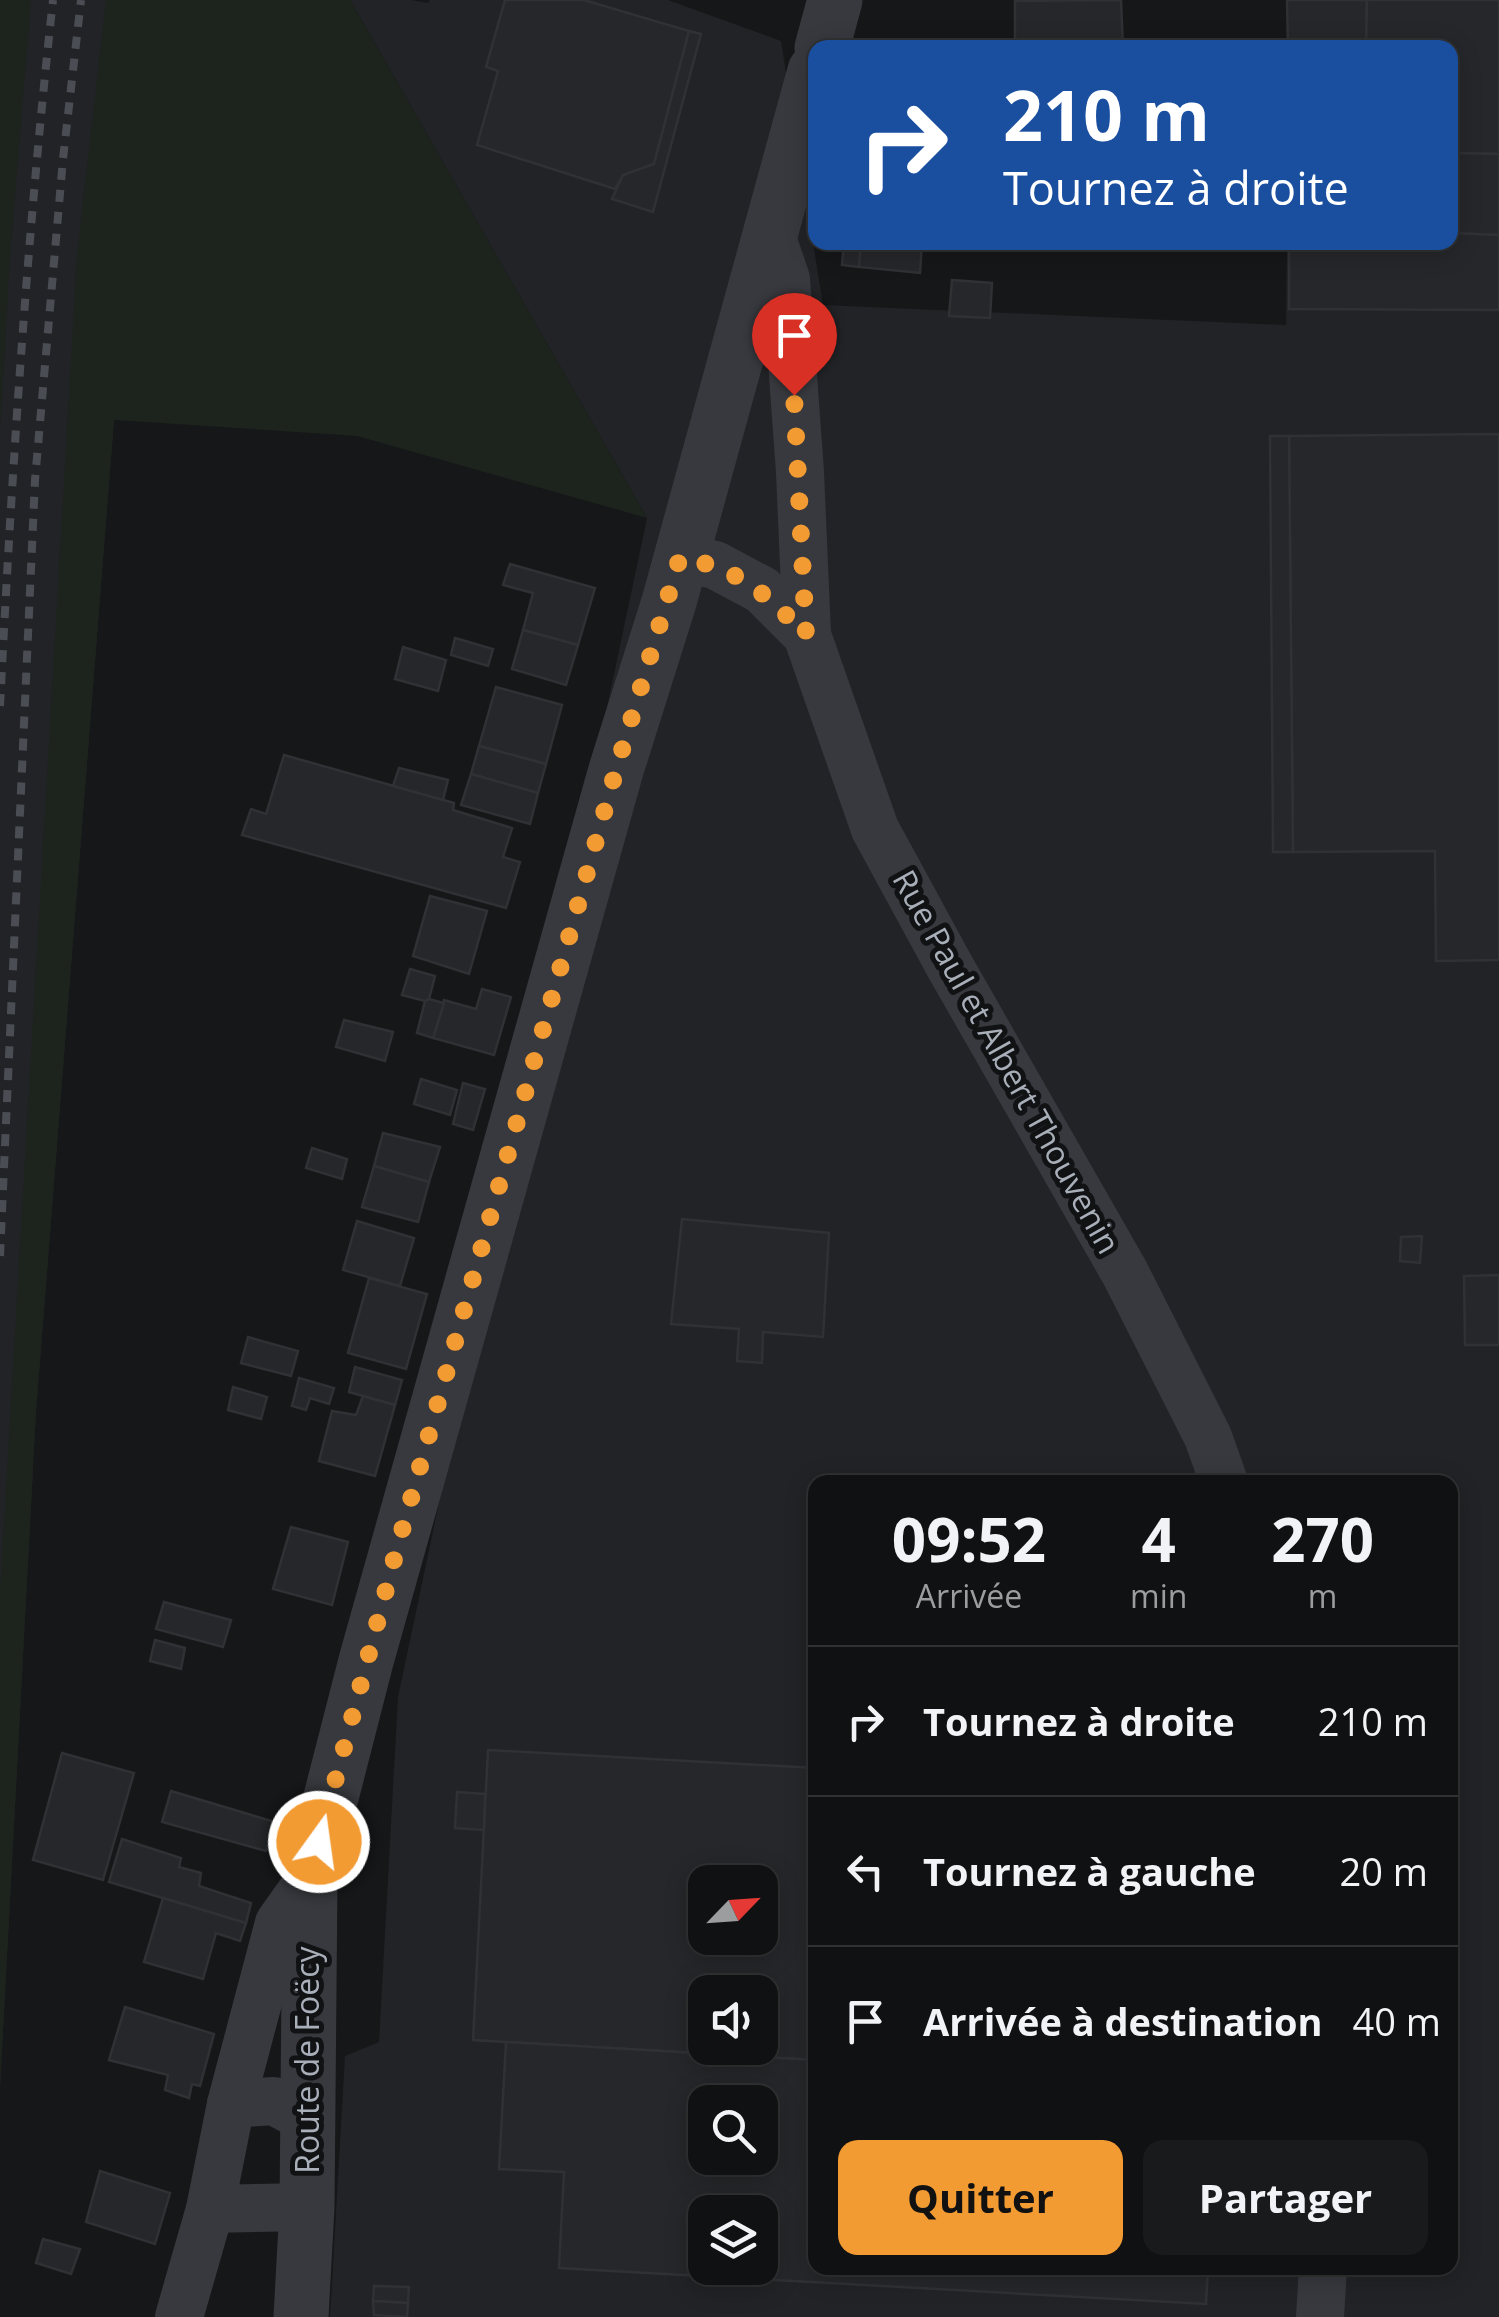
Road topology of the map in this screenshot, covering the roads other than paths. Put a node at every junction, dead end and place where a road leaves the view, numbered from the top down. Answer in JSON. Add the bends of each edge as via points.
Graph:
{"nodes":[{"id":1,"x":835,"y":0,"type":"edge"},
{"id":2,"x":824,"y":40,"type":"edge"},
{"id":3,"x":808,"y":97,"type":"edge"},
{"id":4,"x":770,"y":232,"type":"junction"},
{"id":5,"x":680,"y":557,"type":"junction"},
{"id":6,"x":806,"y":635,"type":"junction"},
{"id":7,"x":1222,"y":1475,"type":"edge"},
{"id":8,"x":310,"y":1878,"type":"junction"},
{"id":9,"x":231,"y":2104,"type":"junction"},
{"id":10,"x":308,"y":2119,"type":"junction"},
{"id":11,"x":308,"y":2207,"type":"junction"},
{"id":12,"x":210,"y":2210,"type":"junction"},
{"id":13,"x":1322,"y":2275,"type":"edge"},
{"id":14,"x":178,"y":2317,"type":"edge"},
{"id":15,"x":301,"y":2317,"type":"edge"},
{"id":16,"x":1320,"y":2317,"type":"edge"}],
"edges":[{"from":1,"to":2,"type":"street"},
{"from":3,"to":4,"type":"street","name":"Route de Foëcy"},
{"from":4,"to":5,"type":"street","name":"Route de Foëcy"},
{"from":4,"to":6,"type":"street","name":"Rue Paul et Albert Thouvenin","via":[[786,279]]},
{"from":5,"to":6,"type":"street","name":"Rue Paul et Albert Thouvenin","via":[[715,565],[762,590]]},
{"from":5,"to":8,"type":"street","name":"Route de Foëcy"},
{"from":6,"to":7,"type":"street","name":"Rue Paul et Albert Thouvenin","via":[[875,829],[1126,1273]]},
{"from":8,"to":9,"type":"street","via":[[279,1923]]},
{"from":8,"to":10,"type":"street","name":"Route de Foëcy"},
{"from":9,"to":10,"type":"street","via":[[274,2101]]},
{"from":9,"to":12,"type":"street"},
{"from":10,"to":11,"type":"street","name":"Route de Foëcy"},
{"from":11,"to":12,"type":"street"},
{"from":11,"to":15,"type":"street","name":"Route de Foëcy"},
{"from":12,"to":14,"type":"street"},
{"from":13,"to":16,"type":"street"}]}
